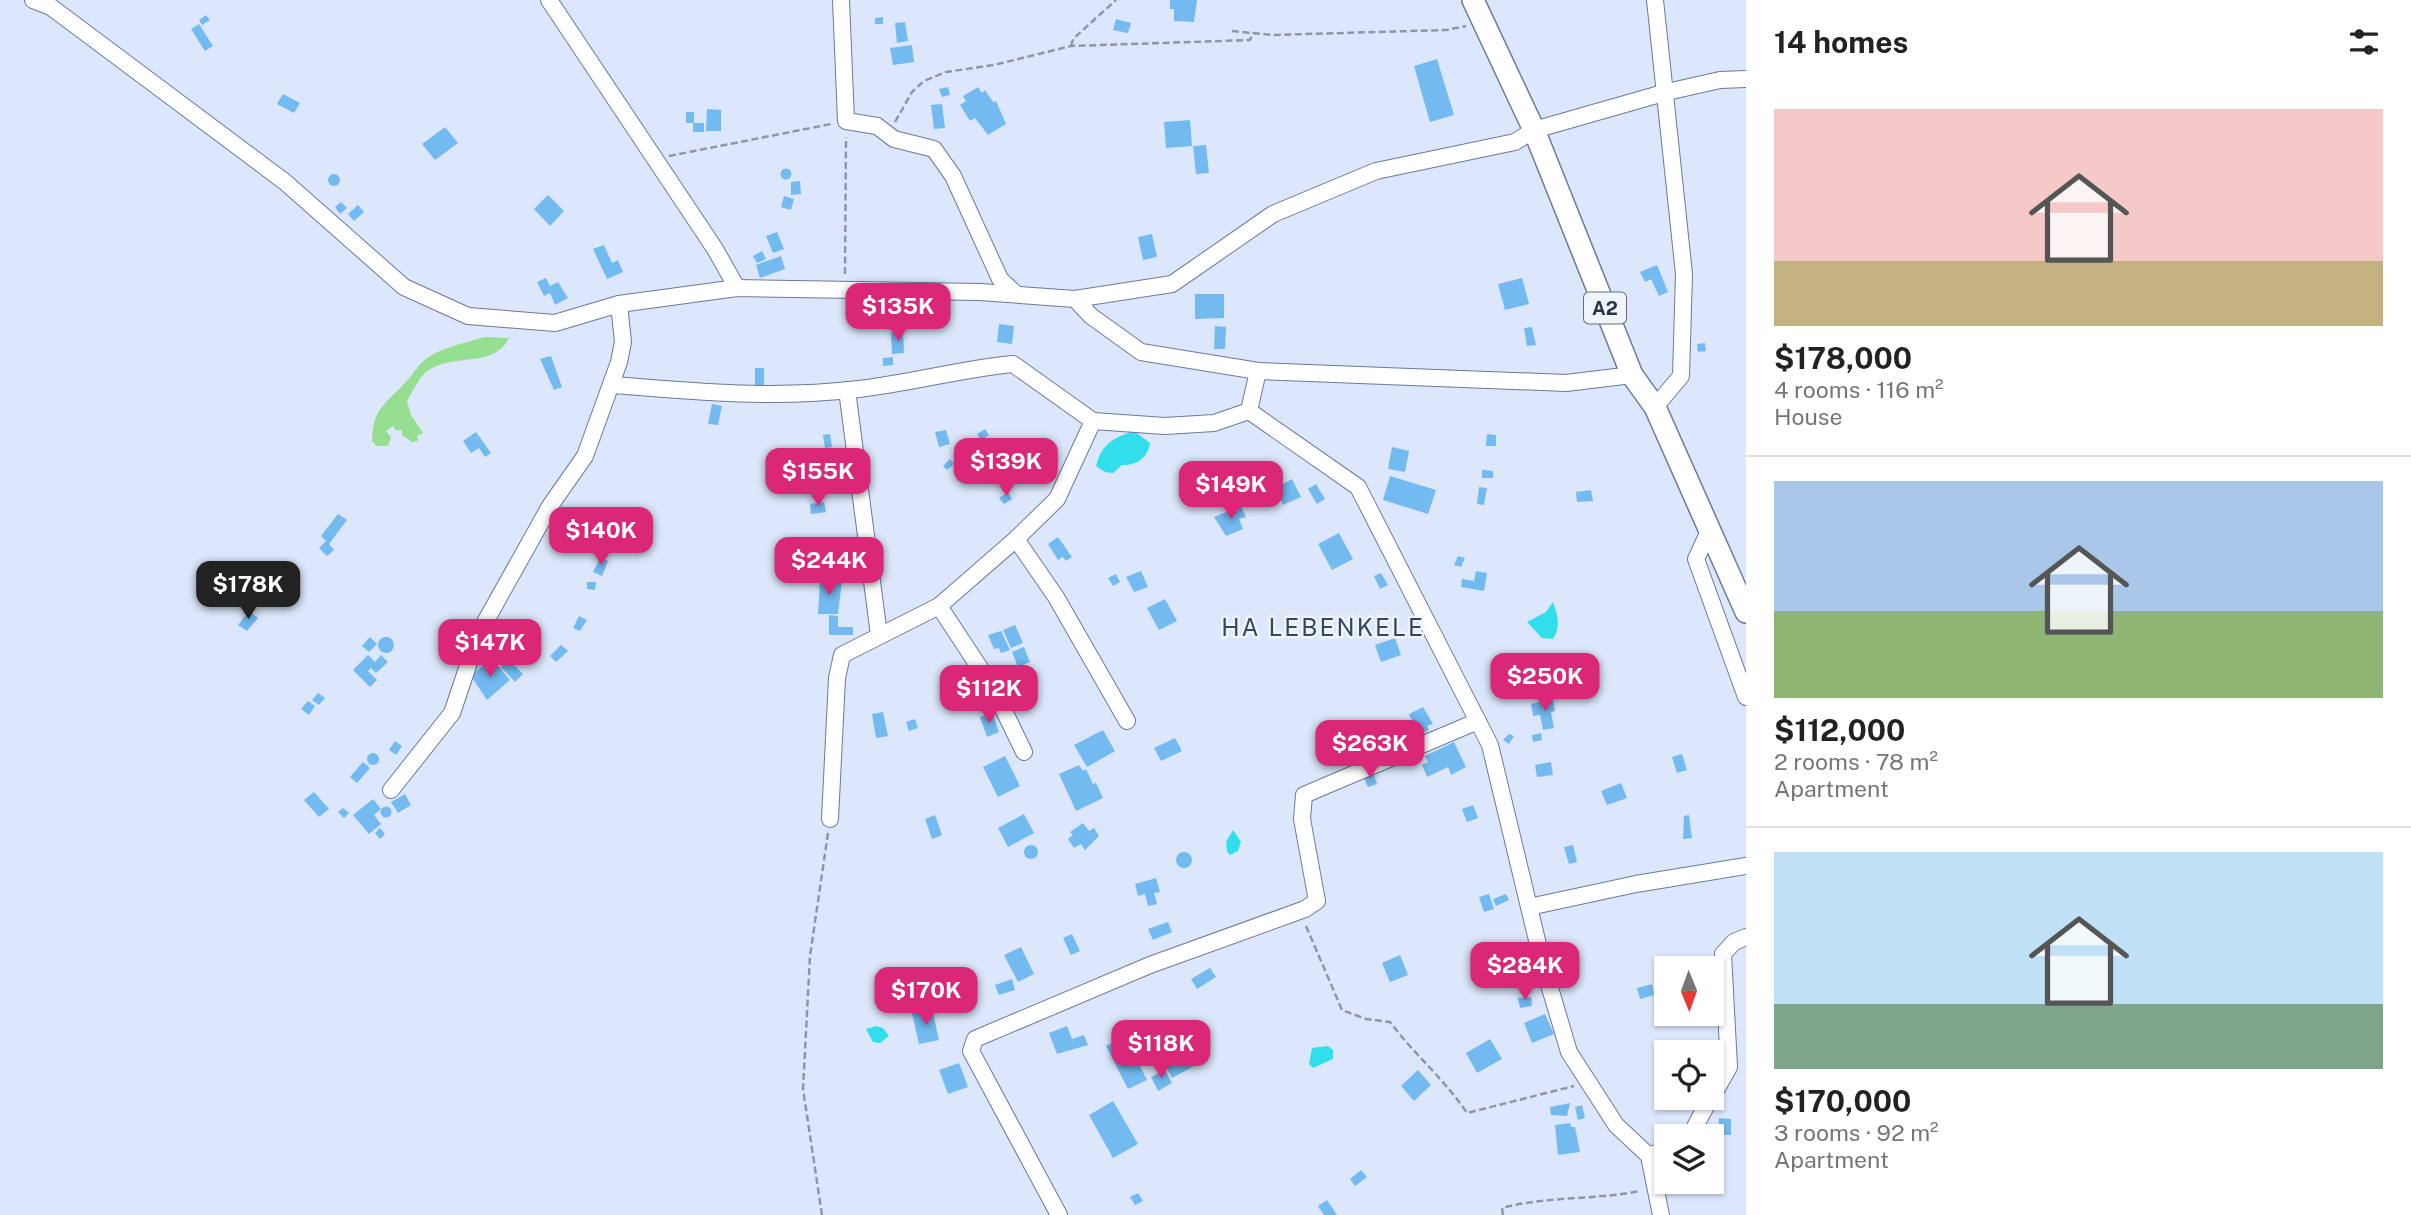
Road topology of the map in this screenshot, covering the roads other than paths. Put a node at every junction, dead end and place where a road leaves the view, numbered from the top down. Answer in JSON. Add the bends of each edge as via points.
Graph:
{"nodes":[{"id":1,"x":33,"y":0,"type":"edge"},
{"id":2,"x":549,"y":0,"type":"edge"},
{"id":3,"x":841,"y":0,"type":"edge"},
{"id":4,"x":1472,"y":0,"type":"edge"},
{"id":5,"x":1655,"y":0,"type":"edge"},
{"id":6,"x":1746,"y":79,"type":"edge"},
{"id":7,"x":1667,"y":92,"type":"junction"},
{"id":8,"x":1534,"y":130,"type":"junction"},
{"id":9,"x":737,"y":288,"type":"junction"},
{"id":10,"x":1016,"y":294,"type":"junction"},
{"id":11,"x":1075,"y":299,"type":"junction"},
{"id":12,"x":619,"y":304,"type":"junction"},
{"id":13,"x":1258,"y":371,"type":"junction"},
{"id":14,"x":1632,"y":375,"type":"junction"},
{"id":15,"x":613,"y":385,"type":"junction"},
{"id":16,"x":847,"y":390,"type":"junction"},
{"id":17,"x":1655,"y":407,"type":"junction"},
{"id":18,"x":1249,"y":411,"type":"junction"},
{"id":19,"x":1093,"y":421,"type":"junction"},
{"id":20,"x":1709,"y":531,"type":"junction"},
{"id":21,"x":1016,"y":539,"type":"junction"},
{"id":22,"x":939,"y":606,"type":"junction"},
{"id":23,"x":1746,"y":612,"type":"edge"},
{"id":24,"x":878,"y":635,"type":"junction"},
{"id":25,"x":1746,"y":696,"type":"edge"},
{"id":26,"x":1127,"y":720,"type":"dead end"},
{"id":27,"x":1478,"y":721,"type":"junction"},
{"id":28,"x":1024,"y":752,"type":"dead end"},
{"id":29,"x":391,"y":790,"type":"dead end"},
{"id":30,"x":830,"y":819,"type":"road end"},
{"id":31,"x":1746,"y":866,"type":"edge"},
{"id":32,"x":1529,"y":907,"type":"junction"},
{"id":33,"x":1746,"y":937,"type":"edge"},
{"id":34,"x":1724,"y":1076,"type":"edge"},
{"id":35,"x":1654,"y":1154,"type":"edge"},
{"id":36,"x":1649,"y":1156,"type":"junction"},
{"id":37,"x":1059,"y":1215,"type":"edge"},
{"id":38,"x":1661,"y":1215,"type":"edge"}],
"edges":[{"from":1,"to":12,"type":"street","via":[[51,7],[285,182],[404,287],[468,316],[518,322],[555,323]]},
{"from":2,"to":9,"type":"street"},
{"from":3,"to":10,"type":"street","via":[[846,121],[877,127],[894,139],[934,149],[953,176],[1000,279]]},
{"from":4,"to":8,"type":"main road","number":"A2"},
{"from":5,"to":7,"type":"street"},
{"from":6,"to":7,"type":"street"},
{"from":7,"to":8,"type":"street"},
{"from":7,"to":17,"type":"street","via":[[1684,274],[1681,376]]},
{"from":8,"to":11,"type":"street","via":[[1515,142],[1376,171],[1273,214],[1172,284]]},
{"from":8,"to":14,"type":"main road","number":"A2"},
{"from":9,"to":10,"type":"street"},
{"from":9,"to":12,"type":"street"},
{"from":10,"to":11,"type":"street"},
{"from":11,"to":13,"type":"street","via":[[1141,352]]},
{"from":12,"to":15,"type":"street","via":[[623,342]]},
{"from":13,"to":14,"type":"street","via":[[1566,383]]},
{"from":13,"to":18,"type":"street"},
{"from":14,"to":17,"type":"main road","number":"A2"},
{"from":15,"to":16,"type":"street","via":[[754,396]]},
{"from":15,"to":29,"type":"street","via":[[585,456],[550,506],[479,633],[452,713]]},
{"from":16,"to":19,"type":"street","via":[[1013,364]]},
{"from":16,"to":24,"type":"street"},
{"from":17,"to":20,"type":"main road","number":"A2"},
{"from":18,"to":19,"type":"street","via":[[1214,423],[1165,426]]},
{"from":18,"to":27,"type":"street","via":[[1358,487]]},
{"from":19,"to":21,"type":"street","via":[[1057,499]]},
{"from":20,"to":23,"type":"main road","number":"A2"},
{"from":20,"to":25,"type":"street","via":[[1696,559]]},
{"from":21,"to":22,"type":"street"},
{"from":21,"to":26,"type":"street","via":[[1056,597]]},
{"from":22,"to":24,"type":"street"},
{"from":22,"to":28,"type":"street","via":[[993,688]]},
{"from":24,"to":30,"type":"street","via":[[842,655]]},
{"from":27,"to":32,"type":"street","via":[[1490,745]]},
{"from":27,"to":37,"type":"street","via":[[1304,795],[1302,818],[1317,901],[975,1039],[971,1051]]},
{"from":31,"to":32,"type":"street"},
{"from":32,"to":36,"type":"street","via":[[1569,1052],[1616,1125]]},
{"from":33,"to":34,"type":"street","via":[[1723,954],[1729,1067]]},
{"from":35,"to":36,"type":"street"},
{"from":36,"to":38,"type":"street"}]}
